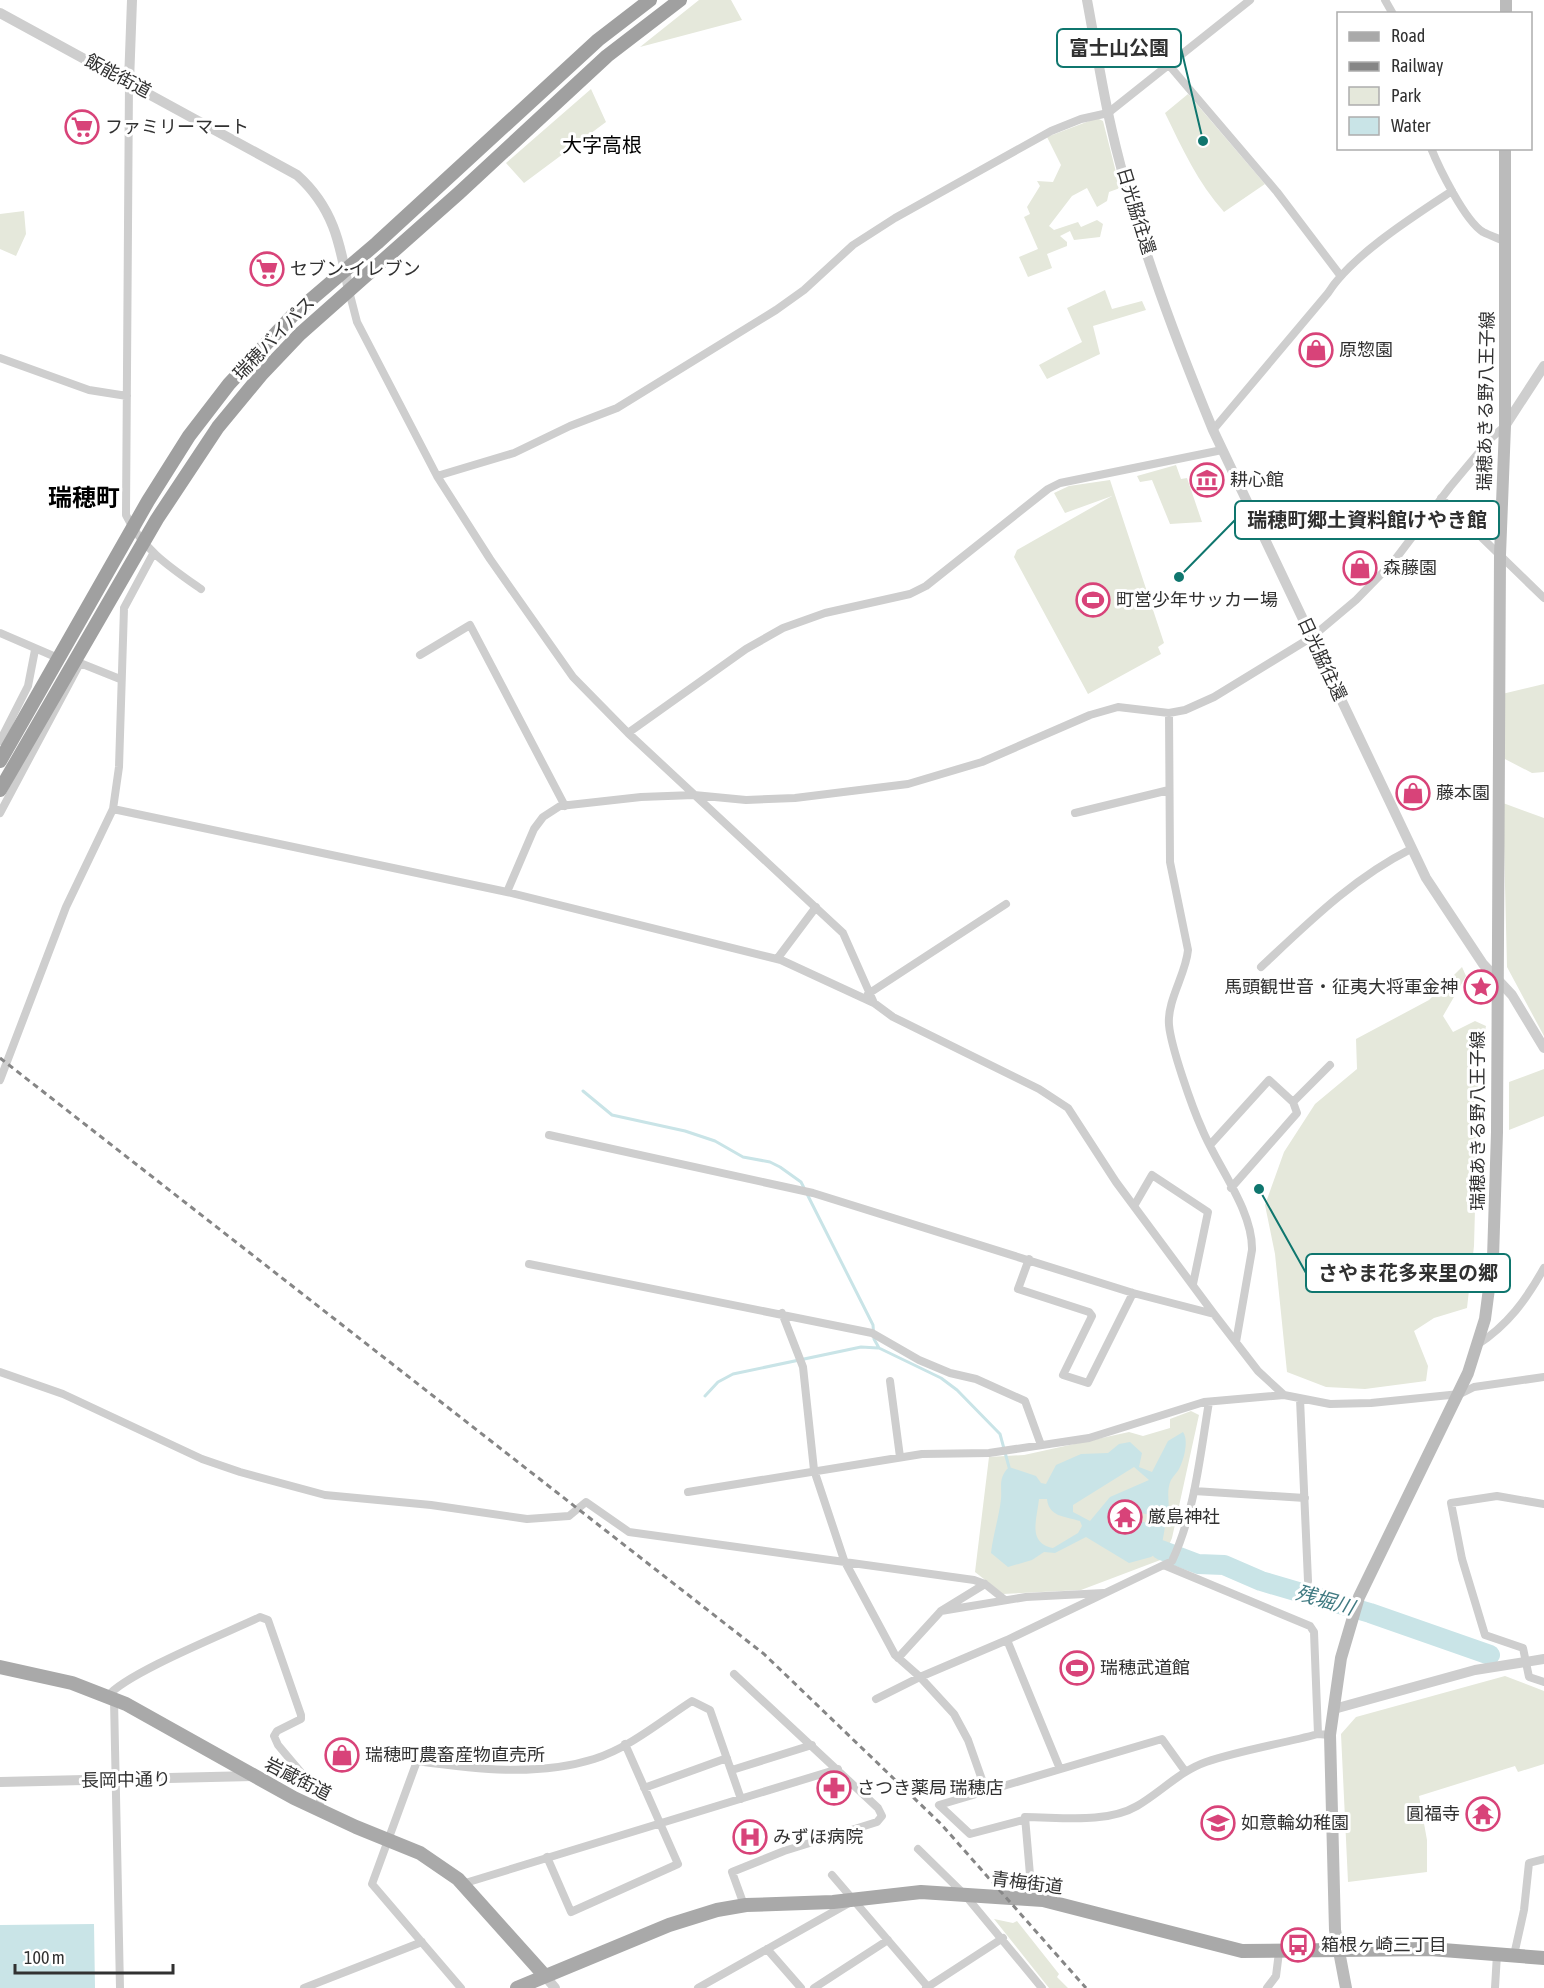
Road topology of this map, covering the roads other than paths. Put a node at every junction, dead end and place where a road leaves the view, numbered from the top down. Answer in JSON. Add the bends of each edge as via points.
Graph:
{"nodes":[{"id":1,"x":132,"y":0,"type":"edge"},
{"id":2,"x":650,"y":0,"type":"edge"},
{"id":3,"x":680,"y":0,"type":"edge"},
{"id":4,"x":1087,"y":0,"type":"edge"},
{"id":5,"x":1250,"y":0,"type":"edge"},
{"id":6,"x":0,"y":13,"type":"edge"},
{"id":7,"x":1168,"y":64,"type":"junction"},
{"id":8,"x":129,"y":82,"type":"junction"},
{"id":9,"x":1108,"y":113,"type":"junction"},
{"id":10,"x":1432,"y":150,"type":"edge"},
{"id":11,"x":1505,"y":150,"type":"edge"},
{"id":12,"x":1452,"y":190,"type":"junction"},
{"id":13,"x":1504,"y":241,"type":"junction"},
{"id":14,"x":345,"y":270,"type":"junction"},
{"id":15,"x":1340,"y":275,"type":"junction"},
{"id":16,"x":348,"y":291,"type":"junction"},
{"id":17,"x":0,"y":358,"type":"edge"},
{"id":18,"x":1544,"y":366,"type":"edge"},
{"id":19,"x":127,"y":396,"type":"junction"},
{"id":20,"x":1505,"y":426,"type":"junction"},
{"id":21,"x":1213,"y":430,"type":"junction"},
{"id":22,"x":1222,"y":450,"type":"junction"},
{"id":23,"x":437,"y":476,"type":"junction"},
{"id":24,"x":1441,"y":498,"type":"junction"},
{"id":25,"x":132,"y":529,"type":"junction"},
{"id":26,"x":143,"y":543,"type":"junction"},
{"id":27,"x":153,"y":554,"type":"junction"},
{"id":28,"x":1500,"y":555,"type":"junction"},
{"id":29,"x":201,"y":589,"type":"dead end"},
{"id":30,"x":1544,"y":598,"type":"edge"},
{"id":31,"x":0,"y":633,"type":"edge"},
{"id":32,"x":1312,"y":637,"type":"junction"},
{"id":33,"x":35,"y":650,"type":"junction"},
{"id":34,"x":420,"y":655,"type":"dead end"},
{"id":35,"x":82,"y":656,"type":"junction"},
{"id":36,"x":58,"y":658,"type":"junction"},
{"id":37,"x":120,"y":679,"type":"junction"},
{"id":38,"x":1169,"y":713,"type":"junction"},
{"id":39,"x":628,"y":733,"type":"junction"},
{"id":40,"x":0,"y":741,"type":"edge"},
{"id":41,"x":0,"y":761,"type":"edge"},
{"id":42,"x":0,"y":790,"type":"edge"},
{"id":43,"x":1169,"y":790,"type":"junction"},
{"id":44,"x":694,"y":795,"type":"junction"},
{"id":45,"x":565,"y":806,"type":"junction"},
{"id":46,"x":112,"y":809,"type":"junction"},
{"id":47,"x":0,"y":813,"type":"edge"},
{"id":48,"x":1075,"y":813,"type":"dead end"},
{"id":49,"x":1411,"y":849,"type":"junction"},
{"id":50,"x":507,"y":892,"type":"junction"},
{"id":51,"x":1006,"y":904,"type":"dead end"},
{"id":52,"x":816,"y":907,"type":"junction"},
{"id":53,"x":777,"y":959,"type":"junction"},
{"id":54,"x":1261,"y":967,"type":"dead end"},
{"id":55,"x":1497,"y":978,"type":"junction"},
{"id":56,"x":868,"y":993,"type":"junction"},
{"id":57,"x":874,"y":1003,"type":"junction"},
{"id":58,"x":1544,"y":1048,"type":"edge"},
{"id":59,"x":1330,"y":1065,"type":"dead end"},
{"id":60,"x":0,"y":1080,"type":"edge"},
{"id":61,"x":1293,"y":1102,"type":"junction"},
{"id":62,"x":549,"y":1135,"type":"dead end"},
{"id":63,"x":1210,"y":1145,"type":"junction"},
{"id":64,"x":1231,"y":1188,"type":"junction"},
{"id":65,"x":1134,"y":1206,"type":"junction"},
{"id":66,"x":1029,"y":1259,"type":"junction"},
{"id":67,"x":529,"y":1264,"type":"dead end"},
{"id":68,"x":1544,"y":1268,"type":"edge"},
{"id":69,"x":1193,"y":1284,"type":"junction"},
{"id":70,"x":1133,"y":1293,"type":"junction"},
{"id":71,"x":782,"y":1313,"type":"junction"},
{"id":72,"x":1215,"y":1314,"type":"junction"},
{"id":73,"x":1236,"y":1342,"type":"junction"},
{"id":74,"x":1477,"y":1346,"type":"junction"},
{"id":75,"x":0,"y":1372,"type":"edge"},
{"id":76,"x":1544,"y":1377,"type":"edge"},
{"id":77,"x":890,"y":1381,"type":"dead end"},
{"id":78,"x":1460,"y":1394,"type":"junction"},
{"id":79,"x":1284,"y":1395,"type":"junction"},
{"id":80,"x":1300,"y":1399,"type":"junction"},
{"id":81,"x":1209,"y":1402,"type":"junction"},
{"id":82,"x":1041,"y":1445,"type":"junction"},
{"id":83,"x":900,"y":1457,"type":"junction"},
{"id":84,"x":814,"y":1470,"type":"junction"},
{"id":85,"x":1194,"y":1491,"type":"junction"},
{"id":86,"x":688,"y":1492,"type":"dead end"},
{"id":87,"x":1305,"y":1498,"type":"junction"},
{"id":88,"x":1544,"y":1504,"type":"edge"},
{"id":89,"x":844,"y":1560,"type":"junction"},
{"id":90,"x":1169,"y":1564,"type":"junction"},
{"id":91,"x":1308,"y":1581,"type":"dead end"},
{"id":92,"x":985,"y":1584,"type":"junction"},
{"id":93,"x":1110,"y":1593,"type":"junction"},
{"id":94,"x":1005,"y":1600,"type":"junction"},
{"id":95,"x":941,"y":1611,"type":"junction"},
{"id":96,"x":1007,"y":1640,"type":"junction"},
{"id":97,"x":898,"y":1658,"type":"junction"},
{"id":98,"x":1544,"y":1659,"type":"edge"},
{"id":99,"x":1527,"y":1661,"type":"junction"},
{"id":100,"x":0,"y":1667,"type":"edge"},
{"id":101,"x":734,"y":1674,"type":"dead end"},
{"id":102,"x":920,"y":1677,"type":"junction"},
{"id":103,"x":1544,"y":1682,"type":"edge"},
{"id":104,"x":111,"y":1698,"type":"junction"},
{"id":105,"x":876,"y":1699,"type":"dead end"},
{"id":106,"x":1334,"y":1709,"type":"junction"},
{"id":107,"x":1324,"y":1734,"type":"junction"},
{"id":108,"x":625,"y":1744,"type":"junction"},
{"id":109,"x":812,"y":1745,"type":"junction"},
{"id":110,"x":727,"y":1758,"type":"junction"},
{"id":111,"x":838,"y":1769,"type":"junction"},
{"id":112,"x":1060,"y":1769,"type":"junction"},
{"id":113,"x":732,"y":1770,"type":"junction"},
{"id":114,"x":1185,"y":1771,"type":"junction"},
{"id":115,"x":253,"y":1776,"type":"junction"},
{"id":116,"x":116,"y":1780,"type":"junction"},
{"id":117,"x":0,"y":1782,"type":"edge"},
{"id":118,"x":645,"y":1788,"type":"junction"},
{"id":119,"x":986,"y":1791,"type":"junction"},
{"id":120,"x":741,"y":1799,"type":"junction"},
{"id":121,"x":320,"y":1811,"type":"junction"},
{"id":122,"x":1023,"y":1820,"type":"junction"},
{"id":123,"x":661,"y":1823,"type":"junction"},
{"id":124,"x":389,"y":1839,"type":"junction"},
{"id":125,"x":918,"y":1849,"type":"dead end"},
{"id":126,"x":547,"y":1857,"type":"junction"},
{"id":127,"x":1544,"y":1859,"type":"edge"},
{"id":128,"x":832,"y":1875,"type":"dead end"},
{"id":129,"x":462,"y":1884,"type":"junction"},
{"id":130,"x":965,"y":1895,"type":"junction"},
{"id":131,"x":1032,"y":1898,"type":"junction"},
{"id":132,"x":853,"y":1900,"type":"junction"},
{"id":133,"x":744,"y":1905,"type":"junction"},
{"id":134,"x":1003,"y":1938,"type":"junction"},
{"id":135,"x":888,"y":1940,"type":"junction"},
{"id":136,"x":422,"y":1942,"type":"junction"},
{"id":137,"x":767,"y":1949,"type":"junction"},
{"id":138,"x":1337,"y":1951,"type":"junction"},
{"id":139,"x":1279,"y":1952,"type":"junction"},
{"id":140,"x":1497,"y":1954,"type":"junction"},
{"id":141,"x":1514,"y":1956,"type":"junction"},
{"id":142,"x":1544,"y":1958,"type":"edge"},
{"id":143,"x":545,"y":1976,"type":"junction"},
{"id":144,"x":927,"y":1987,"type":"edge"},
{"id":145,"x":120,"y":1988,"type":"edge"},
{"id":146,"x":304,"y":1988,"type":"edge"},
{"id":147,"x":461,"y":1988,"type":"edge"},
{"id":148,"x":517,"y":1988,"type":"edge"},
{"id":149,"x":555,"y":1988,"type":"edge"},
{"id":150,"x":698,"y":1988,"type":"edge"},
{"id":151,"x":801,"y":1988,"type":"edge"},
{"id":152,"x":814,"y":1988,"type":"edge"},
{"id":153,"x":1041,"y":1988,"type":"edge"},
{"id":154,"x":1268,"y":1988,"type":"edge"},
{"id":155,"x":1346,"y":1988,"type":"edge"},
{"id":156,"x":1496,"y":1988,"type":"edge"}],
"edges":[{"from":1,"to":8,"type":"street"},
{"from":2,"to":14,"type":"highway","name":"瑞穂バイパス","via":[[598,40]]},
{"from":3,"to":16,"type":"highway","name":"瑞穂バイパス","via":[[607,56]]},
{"from":4,"to":9,"type":"street","name":"日光脇往還"},
{"from":5,"to":7,"type":"street"},
{"from":6,"to":8,"type":"street","name":"飯能街道"},
{"from":7,"to":9,"type":"street"},
{"from":7,"to":15,"type":"street","via":[[1277,192]]},
{"from":8,"to":14,"type":"street","name":"飯能街道","via":[[297,175],[313,189],[328,213]]},
{"from":8,"to":19,"type":"street"},
{"from":9,"to":21,"type":"street","name":"日光脇往還","via":[[1153,268]]},
{"from":9,"to":23,"type":"street","via":[[1051,131],[895,219],[854,245],[804,290],[759,322],[617,408],[513,453]]},
{"from":10,"to":12,"type":"street"},
{"from":11,"to":13,"type":"main road","name":"瑞穂あきる野八王子線"},
{"from":12,"to":13,"type":"street","via":[[1474,225]]},
{"from":12,"to":15,"type":"street"},
{"from":13,"to":20,"type":"main road","name":"瑞穂あきる野八王子線"},
{"from":14,"to":16,"type":"street","name":"飯能街道"},
{"from":14,"to":25,"type":"highway","name":"瑞穂バイパス","via":[[294,314],[229,384],[189,436]]},
{"from":15,"to":21,"type":"street"},
{"from":16,"to":23,"type":"street","via":[[357,322]]},
{"from":16,"to":26,"type":"highway","name":"瑞穂バイパス","via":[[279,354],[232,409]]},
{"from":17,"to":19,"type":"street","via":[[89,390]]},
{"from":18,"to":20,"type":"street"},
{"from":19,"to":25,"type":"street","via":[[126,515]]},
{"from":20,"to":24,"type":"street"},
{"from":20,"to":28,"type":"main road","name":"瑞穂あきる野八王子線"},
{"from":21,"to":22,"type":"street","name":"日光脇往還"},
{"from":22,"to":32,"type":"street","name":"日光脇往還"},
{"from":22,"to":39,"type":"street","via":[[1060,483],[926,585],[910,594],[825,613],[783,628],[746,649]]},
{"from":23,"to":39,"type":"street","via":[[573,676]]},
{"from":24,"to":28,"type":"street"},
{"from":24,"to":32,"type":"street","via":[[1378,579]]},
{"from":25,"to":26,"type":"street"},
{"from":25,"to":36,"type":"highway","name":"瑞穂バイパス"},
{"from":26,"to":27,"type":"street"},
{"from":26,"to":35,"type":"highway","name":"瑞穂バイパス"},
{"from":27,"to":29,"type":"street"},
{"from":27,"to":37,"type":"street","via":[[124,608]]},
{"from":28,"to":30,"type":"street"},
{"from":28,"to":55,"type":"main road","name":"瑞穂あきる野八王子線"},
{"from":31,"to":33,"type":"street"},
{"from":32,"to":38,"type":"street","via":[[1214,697]]},
{"from":32,"to":49,"type":"street","name":"日光脇往還"},
{"from":33,"to":36,"type":"street"},
{"from":33,"to":40,"type":"street","via":[[28,686]]},
{"from":34,"to":45,"type":"street","via":[[470,625]]},
{"from":35,"to":37,"type":"street"},
{"from":35,"to":42,"type":"highway","name":"瑞穂バイパス"},
{"from":35,"to":47,"type":"street"},
{"from":36,"to":41,"type":"highway","name":"瑞穂バイパス"},
{"from":37,"to":46,"type":"street","via":[[119,767]]},
{"from":38,"to":43,"type":"street"},
{"from":38,"to":44,"type":"street","via":[[1118,707],[1090,715],[982,762],[908,784],[795,798],[746,800]]},
{"from":39,"to":44,"type":"street"},
{"from":43,"to":48,"type":"street"},
{"from":43,"to":63,"type":"street","via":[[1170,862],[1188,950],[1171,1011],[1170,1032]]},
{"from":44,"to":45,"type":"street"},
{"from":44,"to":52,"type":"street"},
{"from":45,"to":50,"type":"street","via":[[543,817]]},
{"from":46,"to":50,"type":"street"},
{"from":46,"to":60,"type":"street","via":[[66,907]]},
{"from":49,"to":54,"type":"street","via":[[1341,894]]},
{"from":49,"to":55,"type":"street","name":"日光脇往還","via":[[1446,911]]},
{"from":50,"to":53,"type":"street"},
{"from":51,"to":56,"type":"street"},
{"from":52,"to":53,"type":"street"},
{"from":52,"to":56,"type":"street","via":[[843,933]]},
{"from":53,"to":57,"type":"street"},
{"from":55,"to":58,"type":"street","name":"日光脇往還"},
{"from":55,"to":74,"type":"main road","name":"瑞穂あきる野八王子線","via":[[1496,1224],[1489,1291]]},
{"from":56,"to":57,"type":"street"},
{"from":57,"to":65,"type":"street","via":[[893,1017],[1040,1089],[1068,1108]]},
{"from":59,"to":61,"type":"street"},
{"from":61,"to":63,"type":"street","via":[[1269,1080]]},
{"from":61,"to":64,"type":"street","via":[[1298,1113]]},
{"from":62,"to":66,"type":"street","via":[[813,1192]]},
{"from":63,"to":64,"type":"street"},
{"from":64,"to":73,"type":"street","via":[[1252,1235]]},
{"from":65,"to":69,"type":"street"},
{"from":65,"to":69,"type":"street","via":[[1152,1175],[1208,1212]]},
{"from":66,"to":70,"type":"street"},
{"from":66,"to":70,"type":"street","via":[[1018,1289],[1092,1316],[1063,1375],[1088,1383]]},
{"from":67,"to":71,"type":"street"},
{"from":68,"to":74,"type":"street","via":[[1513,1317]]},
{"from":69,"to":72,"type":"street"},
{"from":70,"to":72,"type":"street"},
{"from":71,"to":82,"type":"street","via":[[874,1334],[919,1360],[1025,1401]]},
{"from":71,"to":84,"type":"street","via":[[800,1360]]},
{"from":72,"to":73,"type":"street"},
{"from":73,"to":79,"type":"street","via":[[1270,1385]]},
{"from":74,"to":78,"type":"main road","name":"瑞穂あきる野八王子線"},
{"from":75,"to":89,"type":"street","via":[[63,1394],[212,1462],[325,1495],[527,1519],[569,1516],[586,1502],[629,1532]]},
{"from":76,"to":78,"type":"street","via":[[1474,1387]]},
{"from":77,"to":83,"type":"street"},
{"from":78,"to":80,"type":"street","via":[[1371,1403],[1330,1404]]},
{"from":78,"to":106,"type":"main road","name":"瑞穂あきる野八王子線","via":[[1359,1597],[1349,1624]]},
{"from":79,"to":80,"type":"street"},
{"from":79,"to":81,"type":"street"},
{"from":80,"to":87,"type":"street"},
{"from":81,"to":82,"type":"street","via":[[1105,1435]]},
{"from":81,"to":85,"type":"street"},
{"from":82,"to":83,"type":"street"},
{"from":83,"to":84,"type":"street"},
{"from":84,"to":86,"type":"street"},
{"from":84,"to":89,"type":"street"},
{"from":85,"to":87,"type":"street"},
{"from":85,"to":90,"type":"street","via":[[1181,1543]]},
{"from":87,"to":91,"type":"street"},
{"from":88,"to":99,"type":"street","via":[[1497,1496],[1451,1503],[1462,1559],[1485,1635],[1523,1648]]},
{"from":89,"to":92,"type":"street"},
{"from":89,"to":97,"type":"street"},
{"from":90,"to":93,"type":"street"},
{"from":90,"to":107,"type":"street","via":[[1310,1626],[1314,1632]]},
{"from":92,"to":94,"type":"street"},
{"from":92,"to":95,"type":"street"},
{"from":93,"to":94,"type":"street"},
{"from":93,"to":96,"type":"street"},
{"from":94,"to":95,"type":"street"},
{"from":95,"to":97,"type":"street"},
{"from":96,"to":102,"type":"street"},
{"from":96,"to":112,"type":"street"},
{"from":97,"to":102,"type":"street"},
{"from":98,"to":99,"type":"street"},
{"from":99,"to":103,"type":"street","via":[[1529,1677]]},
{"from":99,"to":106,"type":"street","via":[[1465,1673]]},
{"from":100,"to":104,"type":"main road","name":"岩蔵街道","via":[[51,1678]]},
{"from":101,"to":109,"type":"street"},
{"from":102,"to":105,"type":"street"},
{"from":102,"to":119,"type":"street","via":[[954,1714]]},
{"from":104,"to":115,"type":"main road","name":"岩蔵街道"},
{"from":104,"to":116,"type":"street"},
{"from":104,"to":121,"type":"street","via":[[122,1684],[260,1617],[268,1620],[301,1715],[301,1719],[274,1736],[320,1796]]},
{"from":106,"to":107,"type":"main road","name":"瑞穂あきる野八王子線"},
{"from":107,"to":114,"type":"street","via":[[1208,1761]]},
{"from":107,"to":138,"type":"main road","name":"瑞穂あきる野八王子線"},
{"from":108,"to":110,"type":"street","via":[[692,1701],[710,1710]]},
{"from":108,"to":118,"type":"street"},
{"from":108,"to":124,"type":"street","via":[[595,1759],[549,1769],[417,1761]]},
{"from":109,"to":111,"type":"street"},
{"from":109,"to":113,"type":"street"},
{"from":110,"to":113,"type":"street"},
{"from":110,"to":118,"type":"street"},
{"from":111,"to":120,"type":"street"},
{"from":111,"to":133,"type":"street","via":[[878,1808],[881,1820],[732,1872]]},
{"from":112,"to":114,"type":"street","via":[[1162,1739]]},
{"from":112,"to":119,"type":"street"},
{"from":113,"to":120,"type":"street"},
{"from":114,"to":122,"type":"street","via":[[1123,1812]]},
{"from":115,"to":116,"type":"street","name":"長岡中通り"},
{"from":115,"to":121,"type":"main road","name":"岩蔵街道"},
{"from":116,"to":117,"type":"street","name":"長岡中通り"},
{"from":116,"to":145,"type":"street"},
{"from":118,"to":123,"type":"street"},
{"from":119,"to":122,"type":"street","via":[[939,1805],[970,1834]]},
{"from":120,"to":123,"type":"street"},
{"from":121,"to":124,"type":"main road","name":"岩蔵街道"},
{"from":122,"to":131,"type":"street"},
{"from":123,"to":126,"type":"street"},
{"from":123,"to":126,"type":"street","via":[[678,1864],[571,1912]]},
{"from":124,"to":129,"type":"main road","name":"岩蔵街道","via":[[429,1857]]},
{"from":124,"to":136,"type":"street","via":[[372,1884]]},
{"from":125,"to":130,"type":"street"},
{"from":126,"to":129,"type":"street"},
{"from":127,"to":141,"type":"street","via":[[1529,1863]]},
{"from":128,"to":132,"type":"street"},
{"from":129,"to":143,"type":"main road","name":"岩蔵街道"},
{"from":130,"to":131,"type":"main road","name":"青梅街道"},
{"from":130,"to":132,"type":"main road","name":"青梅街道","via":[[921,1892]]},
{"from":130,"to":134,"type":"street"},
{"from":131,"to":139,"type":"main road","name":"青梅街道","via":[[1227,1948]]},
{"from":132,"to":133,"type":"main road","name":"青梅街道"},
{"from":132,"to":135,"type":"street"},
{"from":132,"to":137,"type":"street"},
{"from":133,"to":143,"type":"main road","name":"青梅街道","via":[[680,1921]]},
{"from":134,"to":144,"type":"street"},
{"from":134,"to":153,"type":"street"},
{"from":135,"to":144,"type":"street"},
{"from":135,"to":152,"type":"street"},
{"from":136,"to":146,"type":"street"},
{"from":136,"to":147,"type":"street"},
{"from":137,"to":150,"type":"street"},
{"from":137,"to":151,"type":"street"},
{"from":138,"to":139,"type":"main road","name":"青梅街道"},
{"from":138,"to":140,"type":"main road","name":"青梅街道","via":[[1430,1949]]},
{"from":138,"to":155,"type":"main road","name":"瑞穂あきる野八王子線"},
{"from":139,"to":154,"type":"street","via":[[1276,1976]]},
{"from":140,"to":141,"type":"main road","name":"青梅街道"},
{"from":140,"to":156,"type":"street"},
{"from":141,"to":142,"type":"main road","name":"青梅街道"},
{"from":143,"to":148,"type":"main road","name":"青梅街道"},
{"from":143,"to":149,"type":"street"}]}
